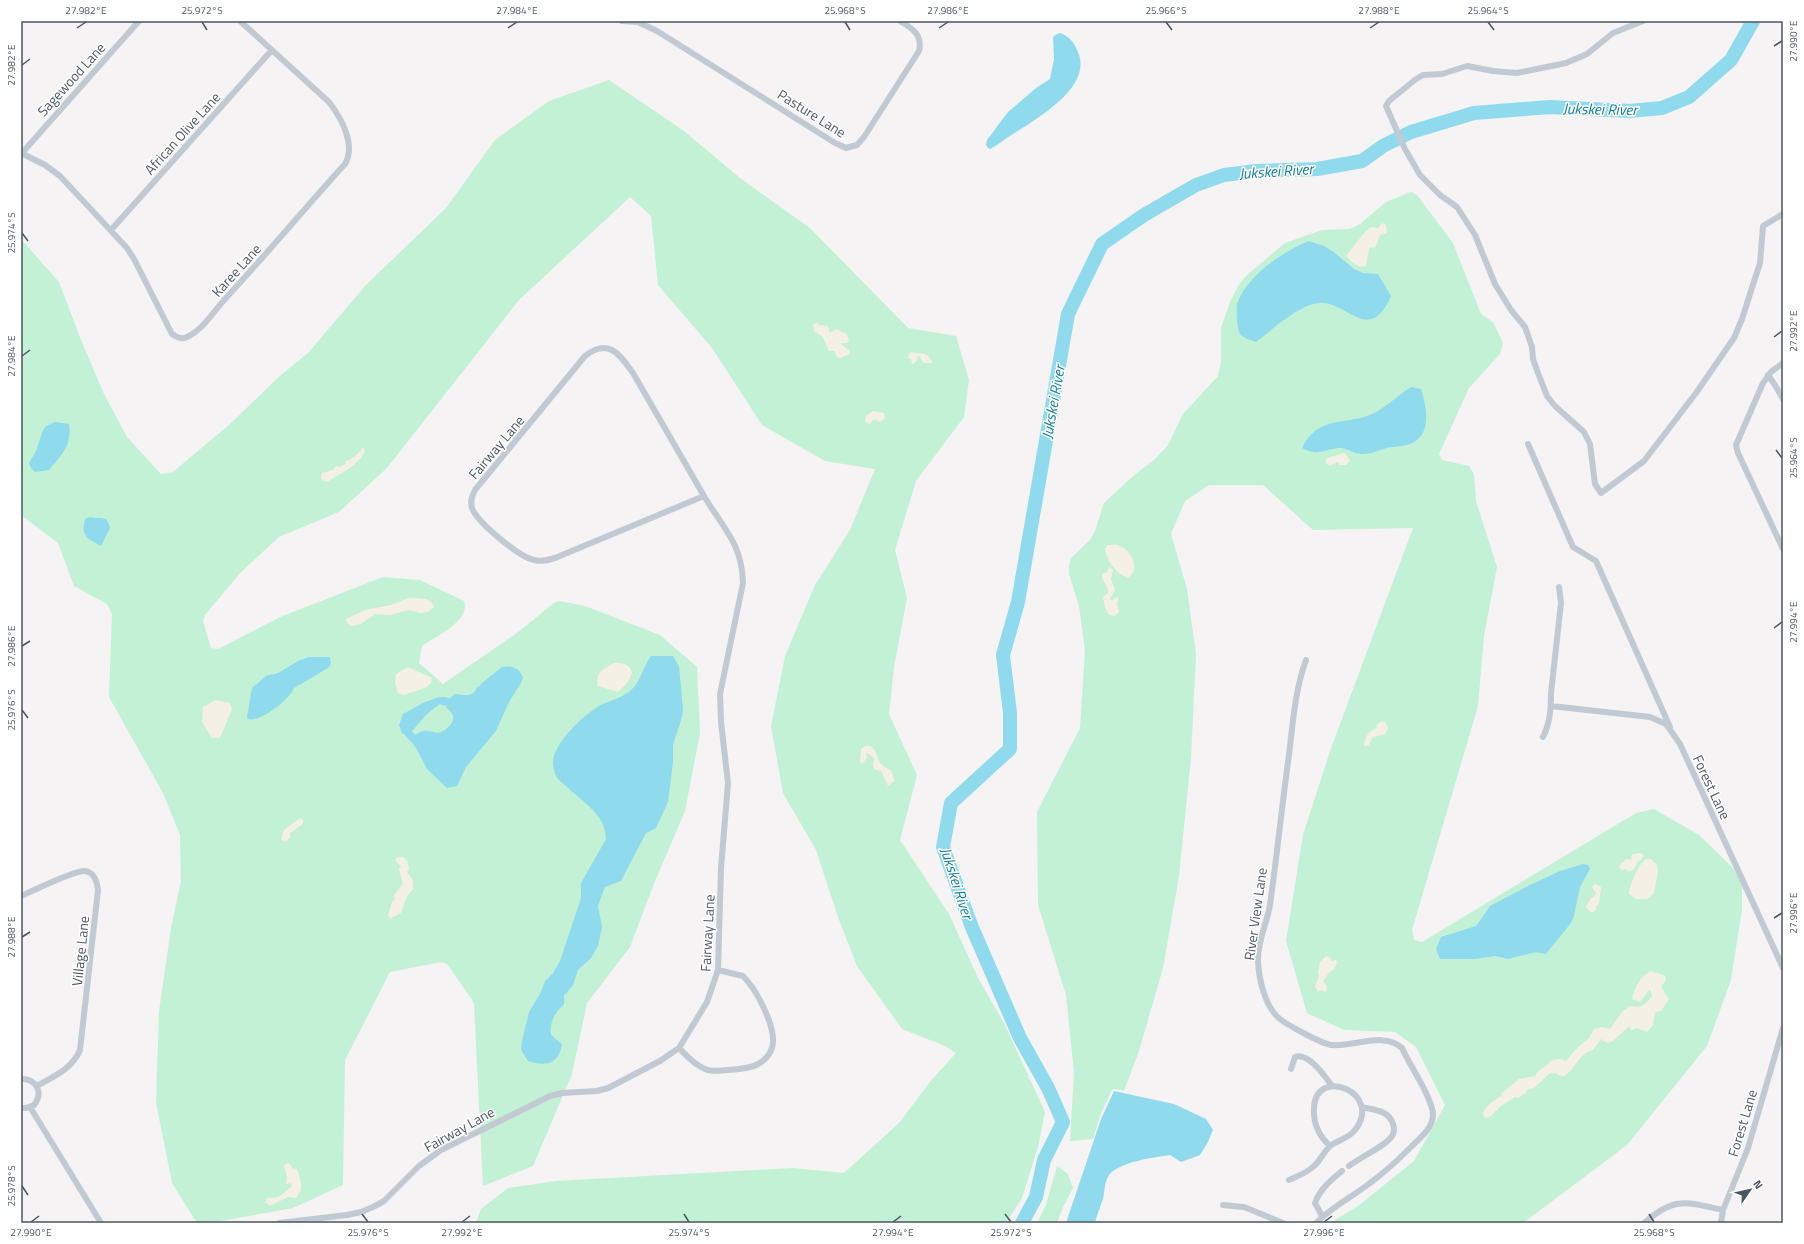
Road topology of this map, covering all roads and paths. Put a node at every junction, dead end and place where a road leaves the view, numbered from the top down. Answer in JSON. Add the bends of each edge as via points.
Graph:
{"nodes":[{"id":1,"x":139,"y":21,"type":"edge"},
{"id":2,"x":240,"y":21,"type":"edge"},
{"id":3,"x":622,"y":21,"type":"edge"},
{"id":4,"x":900,"y":21,"type":"edge"},
{"id":5,"x":1643,"y":21,"type":"edge"},
{"id":6,"x":271,"y":51,"type":"junction"},
{"id":7,"x":21,"y":153,"type":"edge"},
{"id":8,"x":1783,"y":214,"type":"edge"},
{"id":9,"x":111,"y":230,"type":"junction"},
{"id":10,"x":1783,"y":363,"type":"edge"},
{"id":11,"x":1768,"y":376,"type":"junction"},
{"id":12,"x":1783,"y":399,"type":"edge"},
{"id":13,"x":1528,"y":444,"type":"dead end"},
{"id":14,"x":704,"y":496,"type":"junction"},
{"id":15,"x":1783,"y":548,"type":"edge"},
{"id":16,"x":1559,"y":587,"type":"dead end"},
{"id":17,"x":1306,"y":660,"type":"dead end"},
{"id":18,"x":1551,"y":706,"type":"junction"},
{"id":19,"x":1672,"y":732,"type":"junction"},
{"id":20,"x":1543,"y":737,"type":"dead end"},
{"id":21,"x":21,"y":896,"type":"edge"},
{"id":22,"x":1783,"y":968,"type":"edge"},
{"id":23,"x":718,"y":970,"type":"junction"},
{"id":24,"x":1783,"y":1028,"type":"edge"},
{"id":25,"x":679,"y":1048,"type":"junction"},
{"id":26,"x":1291,"y":1070,"type":"dead end"},
{"id":27,"x":21,"y":1079,"type":"edge"},
{"id":28,"x":37,"y":1086,"type":"junction"},
{"id":29,"x":1332,"y":1086,"type":"junction"},
{"id":30,"x":30,"y":1107,"type":"junction"},
{"id":31,"x":21,"y":1108,"type":"edge"},
{"id":32,"x":1362,"y":1108,"type":"junction"},
{"id":33,"x":1330,"y":1146,"type":"junction"},
{"id":34,"x":1349,"y":1166,"type":"dead end"},
{"id":35,"x":1342,"y":1171,"type":"dead end"},
{"id":36,"x":1289,"y":1180,"type":"dead end"},
{"id":37,"x":1223,"y":1205,"type":"dead end"},
{"id":38,"x":1723,"y":1210,"type":"junction"},
{"id":39,"x":1322,"y":1216,"type":"junction"},
{"id":40,"x":101,"y":1223,"type":"edge"},
{"id":41,"x":279,"y":1223,"type":"edge"},
{"id":42,"x":1283,"y":1223,"type":"edge"},
{"id":43,"x":1316,"y":1223,"type":"edge"},
{"id":44,"x":1644,"y":1223,"type":"edge"},
{"id":45,"x":1721,"y":1223,"type":"edge"}],
"edges":[{"from":1,"to":7,"type":"street","name":"Sagewood Lane"},
{"from":2,"to":6,"type":"street","name":"Karee Lane"},
{"from":3,"to":4,"type":"street","name":"Pasture Lane","via":[[638,22],[653,29],[846,148],[858,144],[864,137],[919,51],[921,45],[918,35]]},
{"from":5,"to":8,"type":"street","via":[[1613,33],[1587,54],[1566,63],[1517,73],[1467,66],[1442,74],[1423,75],[1386,106],[1389,117],[1420,176],[1457,207],[1475,235],[1495,284],[1525,327],[1533,359],[1547,396],[1584,432],[1590,444],[1595,484],[1601,492],[1644,461],[1734,338],[1760,263],[1764,226]]},
{"from":6,"to":9,"type":"street","name":"African Olive Lane"},
{"from":6,"to":9,"type":"street","name":"Karee Lane","via":[[329,102],[349,141],[350,154],[345,164],[193,334],[182,338],[172,334],[134,259]]},
{"from":7,"to":9,"type":"street","name":"Karee Lane","via":[[54,170]]},
{"from":10,"to":11,"type":"street"},
{"from":11,"to":12,"type":"street"},
{"from":11,"to":15,"type":"street","via":[[1739,436],[1736,448]]},
{"from":13,"to":19,"type":"street","via":[[1573,547],[1596,561]]},
{"from":14,"to":14,"type":"street","name":"Fairway Lane","via":[[623,359],[615,351],[601,348],[590,352],[580,362],[475,490],[471,503],[480,521],[515,550],[532,560],[543,561]]},
{"from":14,"to":23,"type":"street","name":"Fairway Lane","via":[[737,548],[742,572],[742,590],[720,694],[720,722],[728,783],[721,868]]},
{"from":16,"to":18,"type":"street","via":[[1561,604]]},
{"from":17,"to":39,"type":"street","name":"River View Lane","via":[[1296,698],[1270,905],[1259,952],[1259,969],[1265,994],[1279,1018],[1326,1043],[1387,1040],[1398,1045],[1426,1094],[1433,1114],[1432,1124],[1400,1159],[1370,1184]]},
{"from":18,"to":19,"type":"street","name":"Forest Lane","via":[[1650,717],[1663,722]]},
{"from":18,"to":20,"type":"street","via":[[1549,722]]},
{"from":19,"to":22,"type":"street","name":"Forest Lane","via":[[1680,744]]},
{"from":21,"to":28,"type":"street","name":"Village Lane","via":[[85,871],[95,878],[98,890],[80,1050],[72,1064]]},
{"from":23,"to":25,"type":"street","name":"Fairway Lane","via":[[707,1002]]},
{"from":23,"to":25,"type":"street","via":[[743,976],[753,989],[772,1031],[773,1044],[769,1054],[760,1064],[749,1068],[711,1070],[698,1065]]},
{"from":24,"to":38,"type":"street","name":"Forest Lane","via":[[1748,1148]]},
{"from":25,"to":41,"type":"street","name":"Fairway Lane","via":[[660,1061],[608,1088],[550,1096],[441,1150],[419,1166],[384,1201],[373,1207],[347,1215]]},
{"from":26,"to":29,"type":"street","via":[[1294,1057],[1301,1057],[1313,1063]]},
{"from":27,"to":28,"type":"street","via":[[30,1080]]},
{"from":28,"to":30,"type":"street","via":[[38,1098]]},
{"from":29,"to":32,"type":"street","via":[[1350,1090]]},
{"from":29,"to":33,"type":"street","via":[[1319,1093],[1314,1107],[1316,1127]]},
{"from":30,"to":31,"type":"street"},
{"from":30,"to":40,"type":"street"},
{"from":32,"to":33,"type":"street","via":[[1354,1131]]},
{"from":32,"to":34,"type":"street","via":[[1386,1114],[1393,1121],[1394,1128],[1392,1136],[1385,1142]]},
{"from":33,"to":36,"type":"street","via":[[1314,1166]]},
{"from":35,"to":39,"type":"street","via":[[1317,1196],[1315,1203]]},
{"from":37,"to":42,"type":"street","via":[[1244,1207]]},
{"from":38,"to":44,"type":"street","via":[[1679,1202],[1666,1207]]},
{"from":38,"to":45,"type":"street","name":"Forest Lane"},
{"from":39,"to":43,"type":"street","name":"River View Lane"}]}
